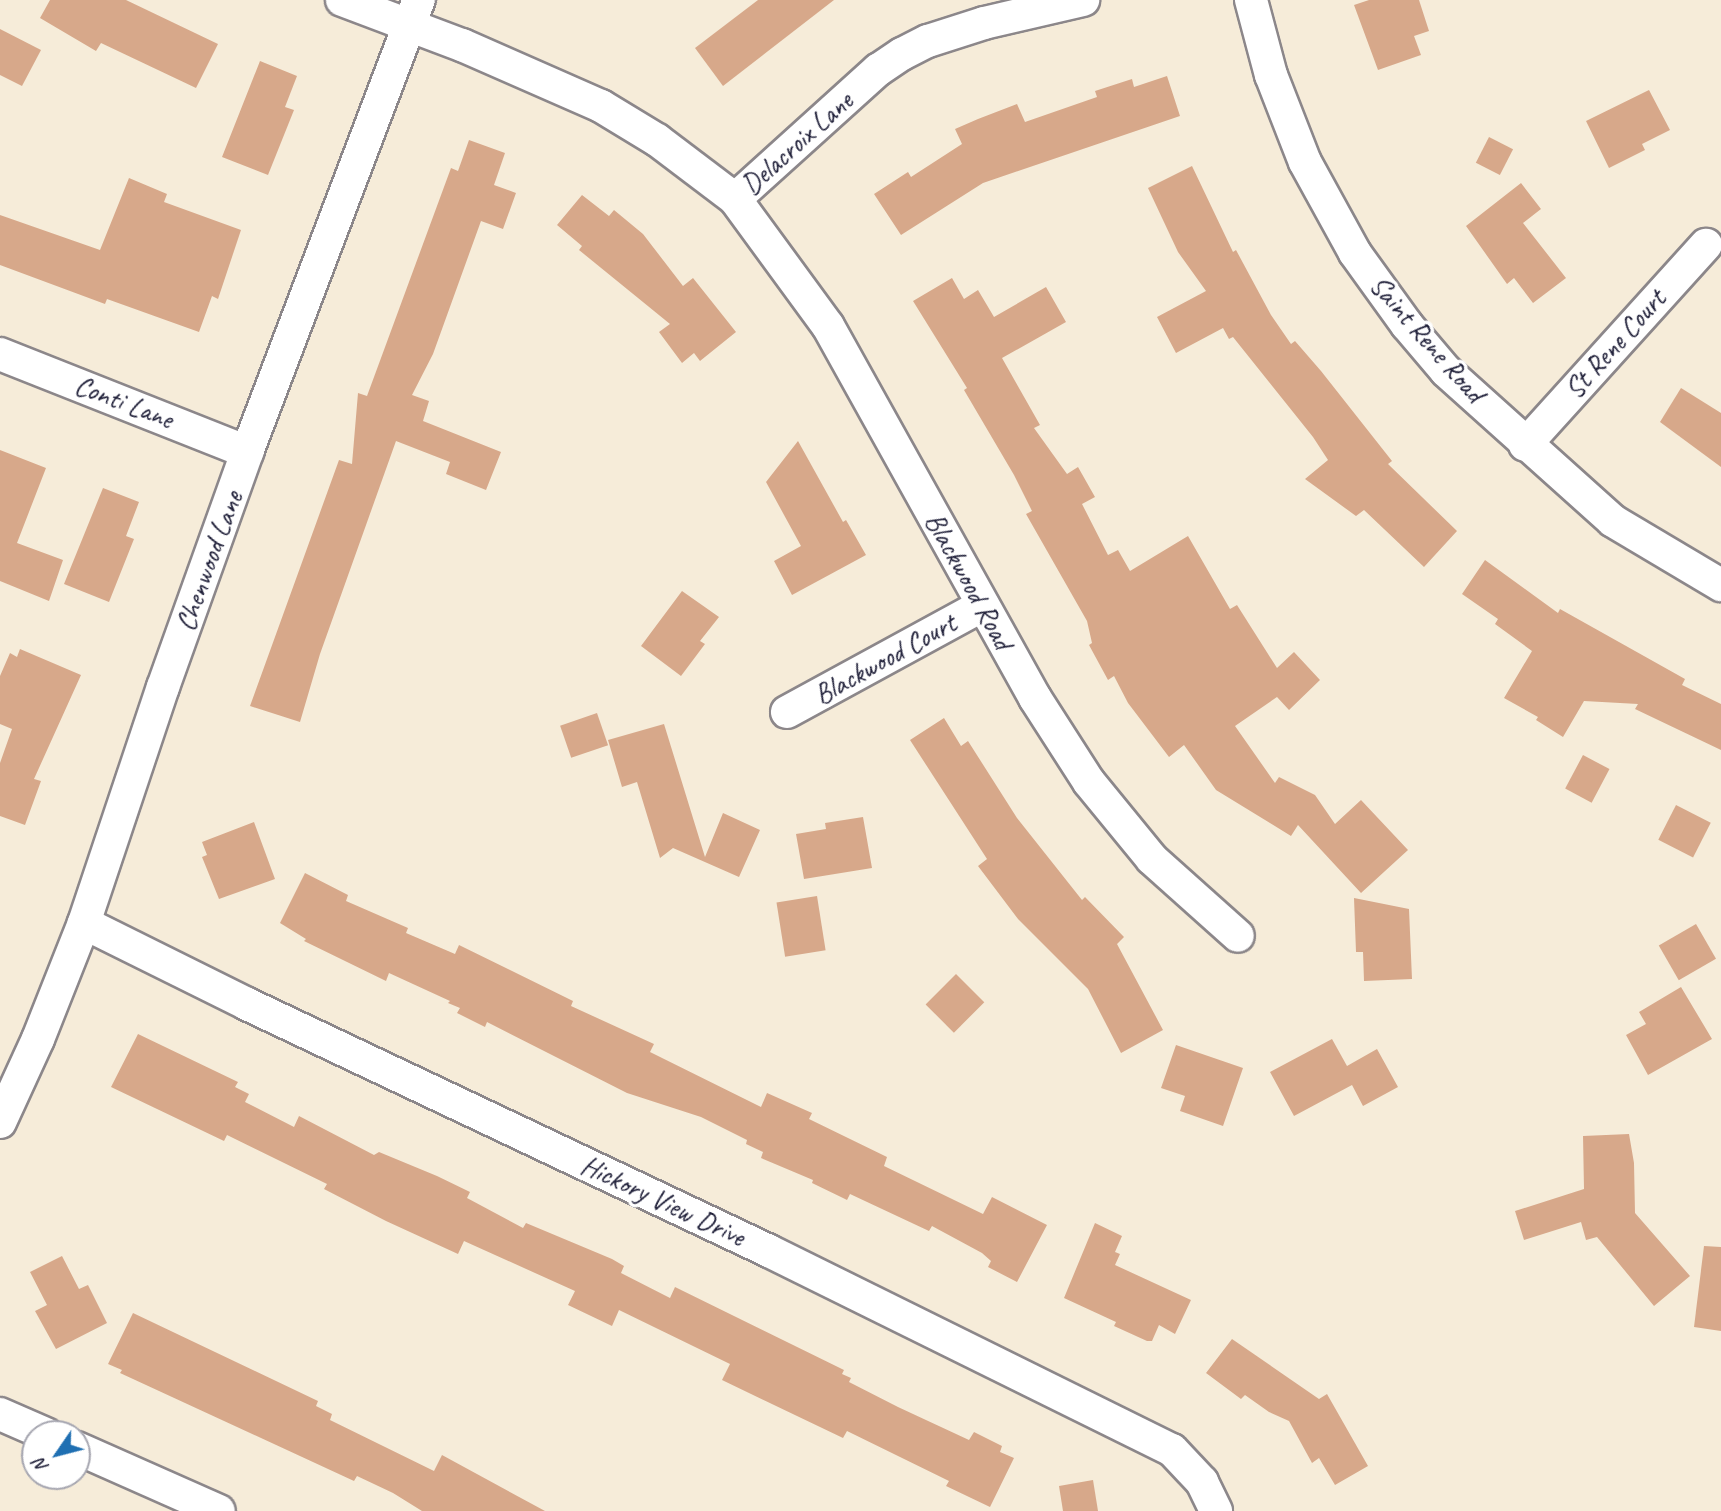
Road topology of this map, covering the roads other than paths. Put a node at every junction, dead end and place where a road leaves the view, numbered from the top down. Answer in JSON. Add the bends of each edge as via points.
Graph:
{"nodes":[{"id":1,"x":342,"y":0,"type":"edge"},
{"id":2,"x":1083,"y":0,"type":"edge"},
{"id":3,"x":1251,"y":0,"type":"edge"},
{"id":4,"x":414,"y":13,"type":"edge"},
{"id":5,"x":735,"y":199,"type":"junction"},
{"id":6,"x":1706,"y":245,"type":"dead end"},
{"id":7,"x":0,"y":354,"type":"edge"},
{"id":8,"x":1525,"y":445,"type":"junction"},
{"id":9,"x":247,"y":452,"type":"junction"},
{"id":10,"x":1721,"y":585,"type":"edge"},
{"id":11,"x":983,"y":605,"type":"junction"},
{"id":12,"x":787,"y":712,"type":"dead end"},
{"id":13,"x":84,"y":923,"type":"junction"},
{"id":14,"x":1238,"y":936,"type":"dead end"},
{"id":15,"x":0,"y":1122,"type":"edge"},
{"id":16,"x":0,"y":1413,"type":"edge"},
{"id":17,"x":21,"y":1423,"type":"edge"},
{"id":18,"x":91,"y":1454,"type":"edge"},
{"id":19,"x":219,"y":1511,"type":"edge"},
{"id":20,"x":1216,"y":1511,"type":"edge"}],
"edges":[{"from":1,"to":4,"type":"street"},
{"from":2,"to":5,"type":"street","name":"Delacroix Lane","via":[[984,23],[902,54],[878,70]]},
{"from":3,"to":8,"type":"street","name":"Saint Rene Road","via":[[1271,75],[1305,162],[1354,253],[1446,371]]},
{"from":4,"to":5,"type":"street","name":"Delacroix Lane","via":[[601,106]]},
{"from":4,"to":9,"type":"street","name":"Chenwood Lane"},
{"from":5,"to":11,"type":"street","name":"Blackwood Road","via":[[828,326]]},
{"from":6,"to":8,"type":"street","name":"St Rene Court"},
{"from":7,"to":9,"type":"street","name":"Conti Lane"},
{"from":8,"to":10,"type":"street","name":"Saint Rene Road","via":[[1613,521]]},
{"from":9,"to":13,"type":"street","name":"Chenwood Lane"},
{"from":11,"to":12,"type":"street","name":"Blackwood Court"},
{"from":11,"to":14,"type":"street","name":"Blackwood Road","via":[[1088,782],[1152,859]]},
{"from":13,"to":15,"type":"street","name":"Chenwood Lane"},
{"from":13,"to":20,"type":"street","name":"Hickory View Drive","via":[[1172,1450],[1202,1482]]},
{"from":16,"to":17,"type":"street"},
{"from":18,"to":19,"type":"street"}]}
